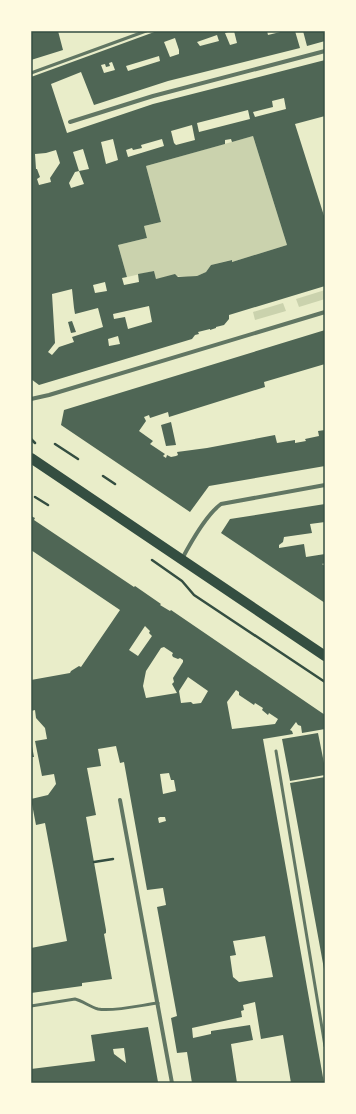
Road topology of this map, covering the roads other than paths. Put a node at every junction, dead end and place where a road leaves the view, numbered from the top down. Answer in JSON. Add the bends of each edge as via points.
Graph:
{"nodes":[{"id":1,"x":146,"y":31,"type":"edge"},
{"id":2,"x":325,"y":51,"type":"edge"},
{"id":3,"x":31,"y":73,"type":"edge"},
{"id":4,"x":70,"y":122,"type":"dead end"},
{"id":5,"x":325,"y":312,"type":"edge"},
{"id":6,"x":31,"y":399,"type":"edge"},
{"id":7,"x":31,"y":458,"type":"edge"},
{"id":8,"x":325,"y":485,"type":"edge"},
{"id":9,"x":182,"y":559,"type":"junction"},
{"id":10,"x":325,"y":656,"type":"edge"},
{"id":11,"x":276,"y":751,"type":"dead end"},
{"id":12,"x":120,"y":800,"type":"dead end"},
{"id":13,"x":158,"y":1003,"type":"junction"},
{"id":14,"x":31,"y":1006,"type":"edge"},
{"id":15,"x":325,"y":1046,"type":"edge"},
{"id":16,"x":172,"y":1083,"type":"edge"}],
"edges":[{"from":1,"to":3,"type":"lane"},
{"from":2,"to":4,"type":"street","via":[[153,96]]},
{"from":5,"to":6,"type":"street"},
{"from":7,"to":9,"type":"main road"},
{"from":8,"to":9,"type":"street","via":[[221,504],[211,513]]},
{"from":9,"to":10,"type":"main road"},
{"from":11,"to":15,"type":"lane"},
{"from":12,"to":13,"type":"street"},
{"from":13,"to":14,"type":"lane","via":[[108,1009],[97,1008],[75,999]]},
{"from":13,"to":16,"type":"street"}]}
